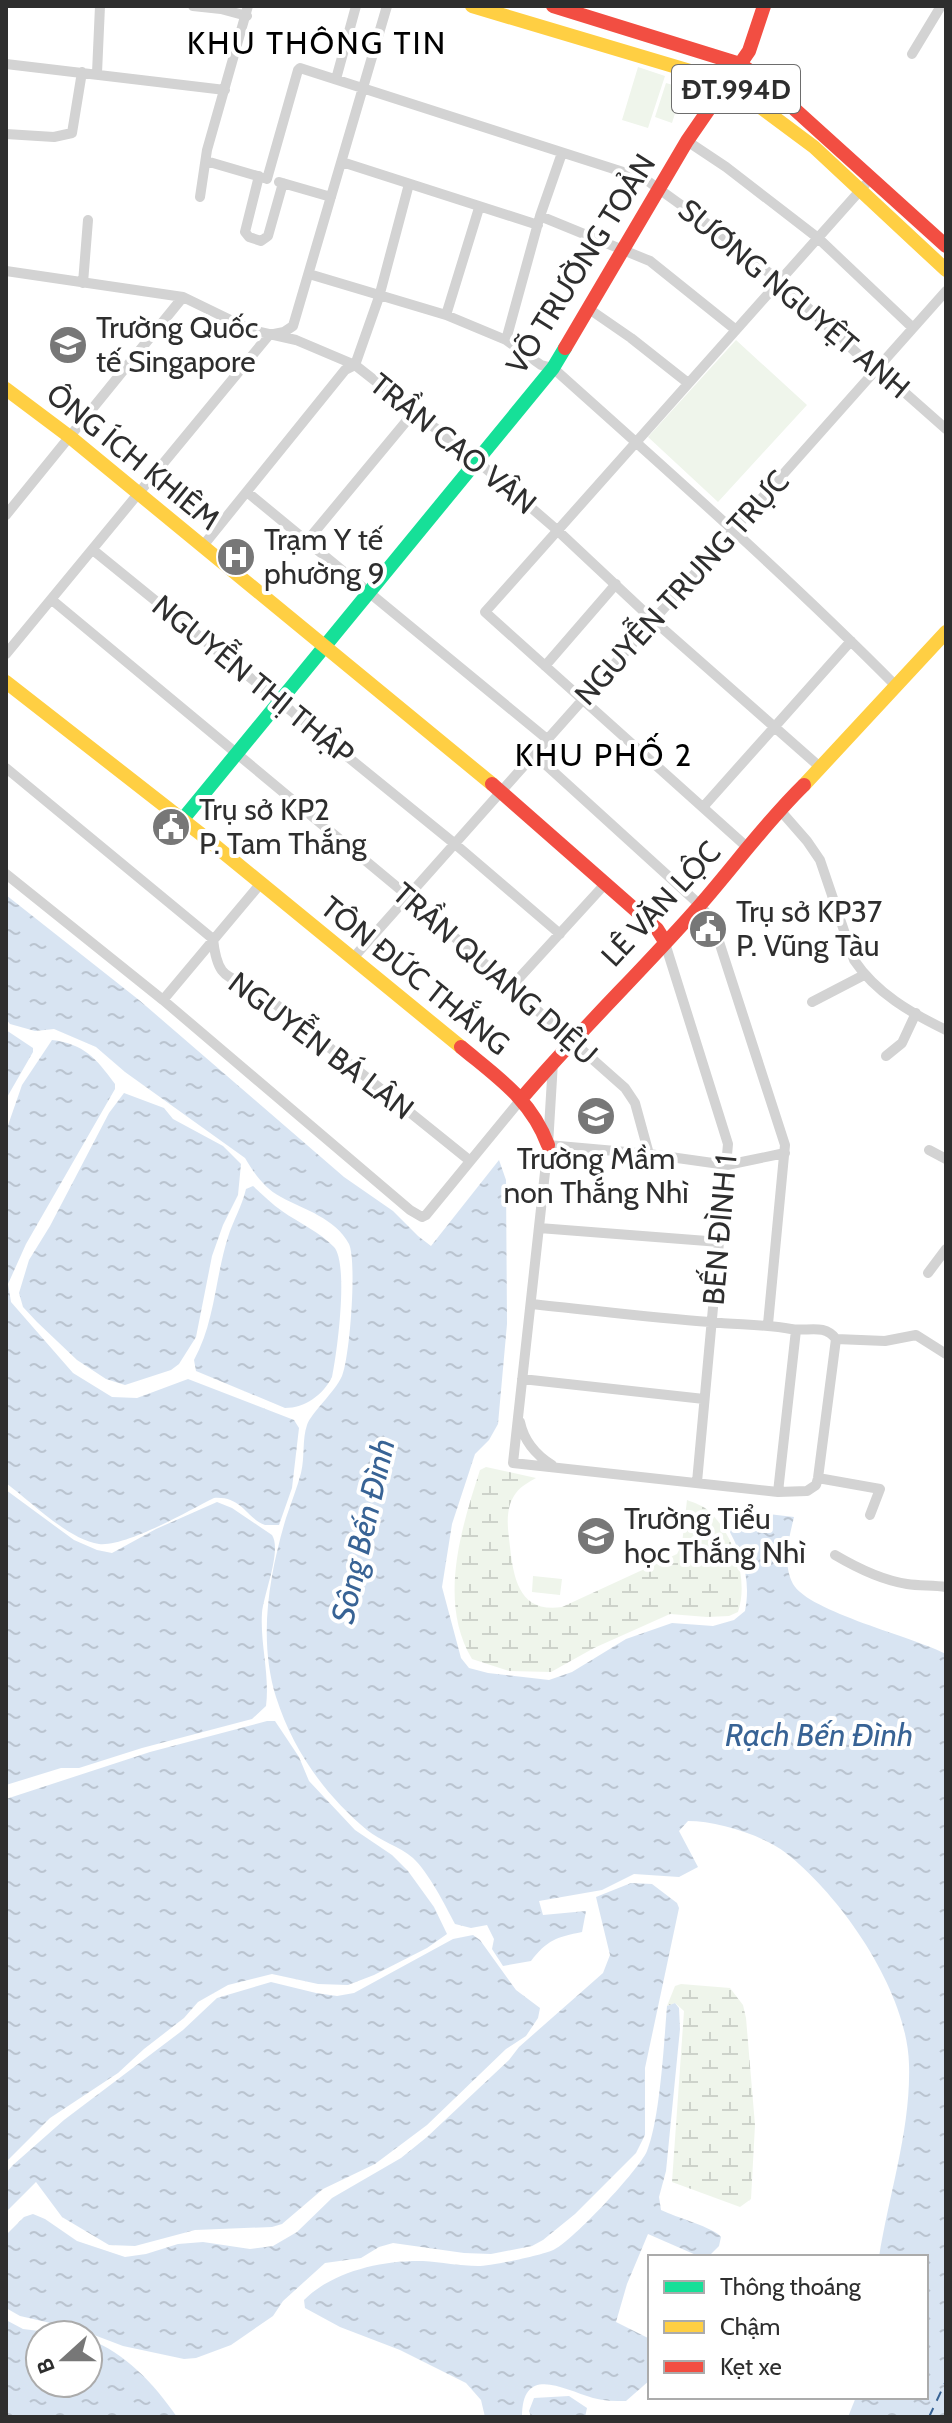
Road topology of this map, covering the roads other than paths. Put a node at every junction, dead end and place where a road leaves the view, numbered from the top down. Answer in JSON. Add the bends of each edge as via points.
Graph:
{"nodes":[{"id":1,"x":100,"y":6,"type":"edge"},
{"id":2,"x":193,"y":6,"type":"edge"},
{"id":3,"x":356,"y":6,"type":"edge"},
{"id":4,"x":387,"y":6,"type":"edge"},
{"id":5,"x":472,"y":6,"type":"edge"},
{"id":6,"x":553,"y":6,"type":"edge"},
{"id":7,"x":764,"y":6,"type":"edge"},
{"id":8,"x":941,"y":6,"type":"edge"},
{"id":9,"x":248,"y":11,"type":"edge"},
{"id":10,"x":346,"y":41,"type":"junction"},
{"id":11,"x":375,"y":50,"type":"junction"},
{"id":12,"x":912,"y":54,"type":"dead end"},
{"id":13,"x":6,"y":64,"type":"edge"},
{"id":14,"x":740,"y":64,"type":"junction"},
{"id":15,"x":82,"y":72,"type":"junction"},
{"id":16,"x":97,"y":73,"type":"junction"},
{"id":17,"x":336,"y":79,"type":"junction"},
{"id":18,"x":727,"y":82,"type":"junction"},
{"id":19,"x":363,"y":89,"type":"junction"},
{"id":20,"x":225,"y":90,"type":"junction"},
{"id":21,"x":6,"y":134,"type":"edge"},
{"id":22,"x":687,"y":141,"type":"junction"},
{"id":23,"x":562,"y":153,"type":"junction"},
{"id":24,"x":206,"y":161,"type":"junction"},
{"id":25,"x":342,"y":162,"type":"junction"},
{"id":26,"x":263,"y":177,"type":"junction"},
{"id":27,"x":283,"y":183,"type":"junction"},
{"id":28,"x":866,"y":183,"type":"junction"},
{"id":29,"x":409,"y":184,"type":"junction"},
{"id":30,"x":661,"y":189,"type":"junction"},
{"id":31,"x":200,"y":197,"type":"dead end"},
{"id":32,"x":331,"y":197,"type":"junction"},
{"id":33,"x":479,"y":208,"type":"junction"},
{"id":34,"x":88,"y":220,"type":"dead end"},
{"id":35,"x":539,"y":220,"type":"junction"},
{"id":36,"x":818,"y":238,"type":"junction"},
{"id":37,"x":946,"y":246,"type":"edge"},
{"id":38,"x":625,"y":249,"type":"junction"},
{"id":39,"x":946,"y":270,"type":"edge"},
{"id":40,"x":6,"y":271,"type":"edge"},
{"id":41,"x":309,"y":274,"type":"junction"},
{"id":42,"x":779,"y":281,"type":"junction"},
{"id":43,"x":83,"y":283,"type":"junction"},
{"id":44,"x":946,"y":291,"type":"edge"},
{"id":45,"x":183,"y":297,"type":"junction"},
{"id":46,"x":379,"y":297,"type":"junction"},
{"id":47,"x":589,"y":309,"type":"junction"},
{"id":48,"x":446,"y":315,"type":"junction"},
{"id":49,"x":913,"y":328,"type":"junction"},
{"id":50,"x":736,"y":330,"type":"junction"},
{"id":51,"x":269,"y":335,"type":"junction"},
{"id":52,"x":506,"y":340,"type":"junction"},
{"id":53,"x":355,"y":365,"type":"junction"},
{"id":54,"x":553,"y":368,"type":"junction"},
{"id":55,"x":875,"y":370,"type":"junction"},
{"id":56,"x":688,"y":383,"type":"junction"},
{"id":57,"x":6,"y":389,"type":"edge"},
{"id":58,"x":414,"y":412,"type":"junction"},
{"id":59,"x":946,"y":429,"type":"edge"},
{"id":60,"x":70,"y":437,"type":"junction"},
{"id":61,"x":636,"y":442,"type":"junction"},
{"id":62,"x":477,"y":461,"type":"junction"},
{"id":63,"x":247,"y":492,"type":"junction"},
{"id":64,"x":137,"y":494,"type":"junction"},
{"id":65,"x":6,"y":515,"type":"edge"},
{"id":66,"x":557,"y":530,"type":"junction"},
{"id":67,"x":732,"y":531,"type":"junction"},
{"id":68,"x":307,"y":541,"type":"junction"},
{"id":69,"x":202,"y":547,"type":"junction"},
{"id":70,"x":93,"y":550,"type":"junction"},
{"id":71,"x":616,"y":584,"type":"junction"},
{"id":72,"x":369,"y":591,"type":"junction"},
{"id":73,"x":52,"y":600,"type":"junction"},
{"id":74,"x":653,"y":620,"type":"junction"},
{"id":75,"x":946,"y":632,"type":"edge"},
{"id":76,"x":851,"y":641,"type":"junction"},
{"id":77,"x":324,"y":647,"type":"junction"},
{"id":78,"x":6,"y":654,"type":"edge"},
{"id":79,"x":545,"y":666,"type":"junction"},
{"id":80,"x":6,"y":682,"type":"edge"},
{"id":81,"x":896,"y":686,"type":"junction"},
{"id":82,"x":582,"y":699,"type":"junction"},
{"id":83,"x":278,"y":700,"type":"junction"},
{"id":84,"x":776,"y":726,"type":"junction"},
{"id":85,"x":547,"y":739,"type":"junction"},
{"id":86,"x":234,"y":754,"type":"junction"},
{"id":87,"x":534,"y":754,"type":"junction"},
{"id":88,"x":6,"y":768,"type":"edge"},
{"id":89,"x":821,"y":768,"type":"junction"},
{"id":90,"x":501,"y":792,"type":"junction"},
{"id":91,"x":704,"y":806,"type":"junction"},
{"id":92,"x":779,"y":809,"type":"junction"},
{"id":93,"x":183,"y":819,"type":"junction"},
{"id":94,"x":455,"y":844,"type":"junction"},
{"id":95,"x":748,"y":848,"type":"junction"},
{"id":96,"x":6,"y":874,"type":"edge"},
{"id":97,"x":261,"y":883,"type":"junction"},
{"id":98,"x":606,"y":883,"type":"junction"},
{"id":99,"x":408,"y":896,"type":"junction"},
{"id":100,"x":700,"y":905,"type":"junction"},
{"id":101,"x":560,"y":934,"type":"junction"},
{"id":102,"x":213,"y":939,"type":"junction"},
{"id":103,"x":664,"y":940,"type":"junction"},
{"id":104,"x":354,"y":957,"type":"junction"},
{"id":105,"x":864,"y":975,"type":"junction"},
{"id":106,"x":511,"y":987,"type":"junction"},
{"id":107,"x":163,"y":1000,"type":"junction"},
{"id":108,"x":812,"y":1002,"type":"dead end"},
{"id":109,"x":916,"y":1013,"type":"junction"},
{"id":110,"x":946,"y":1030,"type":"edge"},
{"id":111,"x":570,"y":1041,"type":"junction"},
{"id":112,"x":886,"y":1056,"type":"dead end"},
{"id":113,"x":554,"y":1060,"type":"junction"},
{"id":114,"x":522,"y":1098,"type":"junction"},
{"id":115,"x":548,"y":1145,"type":"junction"},
{"id":116,"x":929,"y":1150,"type":"dead end"},
{"id":117,"x":785,"y":1153,"type":"junction"},
{"id":118,"x":649,"y":1154,"type":"junction"},
{"id":119,"x":946,"y":1159,"type":"edge"},
{"id":120,"x":469,"y":1160,"type":"junction"},
{"id":121,"x":727,"y":1165,"type":"junction"},
{"id":122,"x":539,"y":1228,"type":"junction"},
{"id":123,"x":720,"y":1242,"type":"junction"},
{"id":124,"x":946,"y":1249,"type":"edge"},
{"id":125,"x":928,"y":1273,"type":"dead end"},
{"id":126,"x":531,"y":1304,"type":"junction"},
{"id":127,"x":713,"y":1323,"type":"junction"},
{"id":128,"x":768,"y":1324,"type":"junction"},
{"id":129,"x":796,"y":1330,"type":"junction"},
{"id":130,"x":836,"y":1339,"type":"junction"},
{"id":131,"x":946,"y":1354,"type":"edge"},
{"id":132,"x":522,"y":1379,"type":"junction"},
{"id":133,"x":704,"y":1399,"type":"junction"},
{"id":134,"x":518,"y":1416,"type":"junction"},
{"id":135,"x":556,"y":1467,"type":"junction"},
{"id":136,"x":818,"y":1478,"type":"junction"},
{"id":137,"x":697,"y":1482,"type":"junction"},
{"id":138,"x":778,"y":1492,"type":"junction"},
{"id":139,"x":870,"y":1515,"type":"dead end"},
{"id":140,"x":835,"y":1555,"type":"dead end"},
{"id":141,"x":946,"y":1587,"type":"edge"}],
"edges":[{"from":1,"to":16,"type":"street"},
{"from":2,"to":9,"type":"street"},
{"from":3,"to":10,"type":"street"},
{"from":4,"to":11,"type":"street"},
{"from":5,"to":18,"type":"street","number":"ĐT.994D"},
{"from":6,"to":14,"type":"street","number":"ĐT.994D"},
{"from":7,"to":14,"type":"street","name":"VÕ TRƯỜNG TOẢN"},
{"from":8,"to":12,"type":"street"},
{"from":9,"to":20,"type":"street"},
{"from":10,"to":11,"type":"street"},
{"from":10,"to":17,"type":"street"},
{"from":11,"to":19,"type":"street"},
{"from":13,"to":15,"type":"street"},
{"from":14,"to":18,"type":"street","name":"VÕ TRƯỜNG TOẢN"},
{"from":14,"to":28,"type":"street","number":"ĐT.994D"},
{"from":15,"to":16,"type":"street"},
{"from":15,"to":21,"type":"street","via":[[72,133]]},
{"from":16,"to":20,"type":"street"},
{"from":17,"to":19,"type":"street","name":"SƯƠNG NGUYỆT ANH"},
{"from":17,"to":26,"type":"street","name":"SƯƠNG NGUYỆT ANH","via":[[298,70]]},
{"from":18,"to":22,"type":"street","name":"VÕ TRƯỜNG TOẢN"},
{"from":18,"to":28,"type":"street","number":"ĐT.994D"},
{"from":19,"to":23,"type":"street","name":"SƯƠNG NGUYỆT ANH"},
{"from":19,"to":25,"type":"street"},
{"from":20,"to":24,"type":"street"},
{"from":22,"to":30,"type":"street","name":"VÕ TRƯỜNG TOẢN"},
{"from":22,"to":36,"type":"street"},
{"from":23,"to":30,"type":"street","name":"SƯƠNG NGUYỆT ANH"},
{"from":23,"to":35,"type":"street"},
{"from":24,"to":26,"type":"street"},
{"from":24,"to":31,"type":"street"},
{"from":25,"to":29,"type":"street"},
{"from":25,"to":32,"type":"street"},
{"from":26,"to":27,"type":"street"},
{"from":26,"to":27,"type":"street","via":[[247,237],[261,241],[268,236]]},
{"from":27,"to":32,"type":"street"},
{"from":28,"to":36,"type":"street"},
{"from":28,"to":37,"type":"street","number":"ĐT.994D"},
{"from":28,"to":39,"type":"street","number":"ĐT.994D"},
{"from":29,"to":33,"type":"street"},
{"from":29,"to":46,"type":"street"},
{"from":30,"to":38,"type":"street","name":"VÕ TRƯỜNG TOẢN"},
{"from":30,"to":42,"type":"street","name":"SƯƠNG NGUYỆT ANH"},
{"from":32,"to":41,"type":"street"},
{"from":33,"to":35,"type":"street"},
{"from":33,"to":48,"type":"street"},
{"from":34,"to":43,"type":"street"},
{"from":35,"to":38,"type":"street"},
{"from":35,"to":52,"type":"street"},
{"from":36,"to":42,"type":"street"},
{"from":36,"to":49,"type":"street"},
{"from":38,"to":47,"type":"street","name":"VÕ TRƯỜNG TOẢN"},
{"from":38,"to":50,"type":"street","via":[[650,261]]},
{"from":40,"to":43,"type":"street","name":"TRẦN CAO VÂN"},
{"from":41,"to":46,"type":"street"},
{"from":41,"to":51,"type":"street","via":[[293,326]]},
{"from":42,"to":50,"type":"street"},
{"from":42,"to":55,"type":"street","name":"SƯƠNG NGUYỆT ANH"},
{"from":43,"to":45,"type":"street","name":"TRẦN CAO VÂN"},
{"from":44,"to":49,"type":"street","name":"NGUYỄN TRUNG TRỰC"},
{"from":45,"to":51,"type":"street","name":"TRẦN CAO VÂN"},
{"from":45,"to":60,"type":"street"},
{"from":46,"to":48,"type":"street"},
{"from":46,"to":53,"type":"street"},
{"from":47,"to":54,"type":"street","name":"VÕ TRƯỜNG TOẢN"},
{"from":47,"to":56,"type":"street"},
{"from":48,"to":52,"type":"street"},
{"from":49,"to":55,"type":"street","name":"NGUYỄN TRUNG TRỰC"},
{"from":50,"to":56,"type":"street"},
{"from":51,"to":53,"type":"street","name":"TRẦN CAO VÂN","via":[[296,340]]},
{"from":51,"to":64,"type":"street"},
{"from":52,"to":54,"type":"street"},
{"from":53,"to":58,"type":"street","name":"TRẦN CAO VÂN"},
{"from":53,"to":63,"type":"street","via":[[345,370]]},
{"from":54,"to":61,"type":"street"},
{"from":54,"to":62,"type":"street","name":"VÕ TRƯỜNG TOẢN"},
{"from":55,"to":59,"type":"street","name":"SƯƠNG NGUYỆT ANH"},
{"from":55,"to":67,"type":"street","name":"NGUYỄN TRUNG TRỰC"},
{"from":56,"to":61,"type":"street"},
{"from":57,"to":60,"type":"street","name":"ÔNG ÍCH KHIÊM"},
{"from":58,"to":62,"type":"street","name":"TRẦN CAO VÂN"},
{"from":58,"to":68,"type":"street"},
{"from":60,"to":64,"type":"street","name":"ÔNG ÍCH KHIÊM"},
{"from":60,"to":65,"type":"street"},
{"from":61,"to":66,"type":"street"},
{"from":61,"to":67,"type":"street"},
{"from":62,"to":66,"type":"street","name":"TRẦN CAO VÂN"},
{"from":62,"to":72,"type":"street","name":"VÕ TRƯỜNG TOẢN"},
{"from":63,"to":68,"type":"street"},
{"from":63,"to":69,"type":"street"},
{"from":64,"to":69,"type":"street","name":"ÔNG ÍCH KHIÊM"},
{"from":64,"to":70,"type":"street"},
{"from":66,"to":71,"type":"street","name":"TRẦN CAO VÂN"},
{"from":66,"to":79,"type":"street","via":[[485,612]]},
{"from":67,"to":74,"type":"street","name":"NGUYỄN TRUNG TRỰC"},
{"from":67,"to":76,"type":"street"},
{"from":68,"to":72,"type":"street"},
{"from":69,"to":77,"type":"street","name":"ÔNG ÍCH KHIÊM"},
{"from":70,"to":73,"type":"street"},
{"from":70,"to":83,"type":"street","name":"NGUYỄN THỊ THẬP"},
{"from":71,"to":74,"type":"street","name":"TRẦN CAO VÂN"},
{"from":71,"to":79,"type":"street"},
{"from":72,"to":77,"type":"street","name":"VÕ TRƯỜNG TOẢN"},
{"from":72,"to":85,"type":"street"},
{"from":73,"to":78,"type":"street"},
{"from":73,"to":86,"type":"street","name":"TRẦN QUANG DIỆU"},
{"from":74,"to":82,"type":"street","name":"NGUYỄN TRUNG TRỰC"},
{"from":74,"to":84,"type":"street","name":"TRẦN CAO VÂN"},
{"from":75,"to":81,"type":"street","name":"LÊ VĂN LỘC"},
{"from":76,"to":81,"type":"street"},
{"from":76,"to":84,"type":"street"},
{"from":77,"to":83,"type":"street","name":"VÕ TRƯỜNG TOẢN"},
{"from":77,"to":90,"type":"street","name":"ÔNG ÍCH KHIÊM"},
{"from":79,"to":82,"type":"street"},
{"from":80,"to":93,"type":"street","name":"TÔN ĐỨC THẮNG"},
{"from":81,"to":89,"type":"street","name":"LÊ VĂN LỘC"},
{"from":82,"to":85,"type":"street","name":"NGUYỄN TRUNG TRỰC"},
{"from":82,"to":91,"type":"street"},
{"from":83,"to":86,"type":"street","name":"VÕ TRƯỜNG TOẢN"},
{"from":83,"to":94,"type":"street","name":"NGUYỄN THỊ THẬP"},
{"from":84,"to":89,"type":"street","name":"TRẦN CAO VÂN"},
{"from":84,"to":91,"type":"street"},
{"from":85,"to":87,"type":"street","name":"NGUYỄN TRUNG TRỰC"},
{"from":86,"to":93,"type":"street","name":"VÕ TRƯỜNG TOẢN"},
{"from":86,"to":99,"type":"street","name":"TRẦN QUANG DIỆU"},
{"from":87,"to":90,"type":"street","name":"NGUYỄN TRUNG TRỰC"},
{"from":87,"to":100,"type":"street"},
{"from":88,"to":102,"type":"street","name":"NGUYỄN BÁ LÂN"},
{"from":89,"to":92,"type":"street","name":"LÊ VĂN LỘC"},
{"from":90,"to":94,"type":"street","name":"NGUYỄN TRUNG TRỰC"},
{"from":90,"to":98,"type":"street","name":"ÔNG ÍCH KHIÊM"},
{"from":91,"to":95,"type":"street"},
{"from":92,"to":95,"type":"street","name":"LÊ VĂN LỘC"},
{"from":92,"to":105,"type":"street","via":[[820,860]]},
{"from":93,"to":97,"type":"street","name":"TÔN ĐỨC THẮNG"},
{"from":94,"to":99,"type":"street","name":"NGUYỄN TRUNG TRỰC"},
{"from":94,"to":101,"type":"street","name":"NGUYỄN THỊ THẬP"},
{"from":95,"to":100,"type":"street","name":"LÊ VĂN LỘC"},
{"from":96,"to":107,"type":"street"},
{"from":97,"to":102,"type":"street"},
{"from":97,"to":104,"type":"street","name":"TÔN ĐỨC THẮNG"},
{"from":98,"to":101,"type":"street"},
{"from":98,"to":103,"type":"street","name":"ÔNG ÍCH KHIÊM"},
{"from":99,"to":104,"type":"street","name":"NGUYỄN TRUNG TRỰC"},
{"from":99,"to":106,"type":"street","name":"TRẦN QUANG DIỆU"},
{"from":100,"to":103,"type":"street","name":"LÊ VĂN LỘC"},
{"from":100,"to":117,"type":"street","via":[[712,920]]},
{"from":101,"to":106,"type":"street"},
{"from":102,"to":107,"type":"street"},
{"from":102,"to":120,"type":"street","name":"NGUYỄN BÁ LÂN","via":[[215,963],[230,979],[263,994]]},
{"from":103,"to":111,"type":"street","name":"LÊ VĂN LỘC"},
{"from":103,"to":121,"type":"street","name":"BẾN ĐÌNH 1","via":[[728,1144]]},
{"from":104,"to":114,"type":"street","name":"TÔN ĐỨC THẮNG"},
{"from":105,"to":108,"type":"street"},
{"from":105,"to":109,"type":"street"},
{"from":106,"to":111,"type":"street","name":"TRẦN QUANG DIỆU"},
{"from":107,"to":120,"type":"street","name":"LÊ VĂN LỘC","via":[[422,1217]]},
{"from":109,"to":110,"type":"street"},
{"from":109,"to":112,"type":"street","via":[[902,1043]]},
{"from":111,"to":113,"type":"street","name":"LÊ VĂN LỘC"},
{"from":111,"to":118,"type":"street","name":"TRẦN QUANG DIỆU","via":[[632,1097]]},
{"from":113,"to":114,"type":"street","name":"LÊ VĂN LỘC"},
{"from":113,"to":115,"type":"street","name":"TÔN ĐỨC THẮNG"},
{"from":114,"to":115,"type":"street","name":"TÔN ĐỨC THẮNG"},
{"from":114,"to":120,"type":"street","name":"LÊ VĂN LỘC"},
{"from":115,"to":118,"type":"street"},
{"from":115,"to":122,"type":"street","name":"TÔN ĐỨC THẮNG"},
{"from":116,"to":119,"type":"street"},
{"from":117,"to":121,"type":"street"},
{"from":117,"to":128,"type":"street"},
{"from":118,"to":121,"type":"street"},
{"from":121,"to":123,"type":"street","name":"BẾN ĐÌNH 1"},
{"from":122,"to":123,"type":"street"},
{"from":122,"to":126,"type":"street","name":"TÔN ĐỨC THẮNG"},
{"from":123,"to":127,"type":"street","name":"BẾN ĐÌNH 1"},
{"from":124,"to":125,"type":"street"},
{"from":126,"to":127,"type":"street"},
{"from":126,"to":132,"type":"street","name":"TÔN ĐỨC THẮNG"},
{"from":127,"to":128,"type":"street"},
{"from":127,"to":133,"type":"street","name":"BẾN ĐÌNH 1"},
{"from":128,"to":129,"type":"street"},
{"from":129,"to":130,"type":"street","via":[[829,1330]]},
{"from":129,"to":138,"type":"street"},
{"from":130,"to":131,"type":"street","via":[[885,1341],[916,1335]]},
{"from":130,"to":136,"type":"street"},
{"from":132,"to":133,"type":"street"},
{"from":132,"to":134,"type":"street","name":"TÔN ĐỨC THẮNG"},
{"from":133,"to":137,"type":"street","name":"BẾN ĐÌNH 1"},
{"from":134,"to":135,"type":"street","via":[[529,1445]]},
{"from":134,"to":135,"type":"street","name":"TÔN ĐỨC THẮNG","via":[[513,1463]]},
{"from":135,"to":137,"type":"street"},
{"from":136,"to":138,"type":"street","via":[[807,1491]]},
{"from":136,"to":139,"type":"street","via":[[880,1489]]},
{"from":137,"to":138,"type":"street"},
{"from":140,"to":141,"type":"street","via":[[892,1580]]}]}
